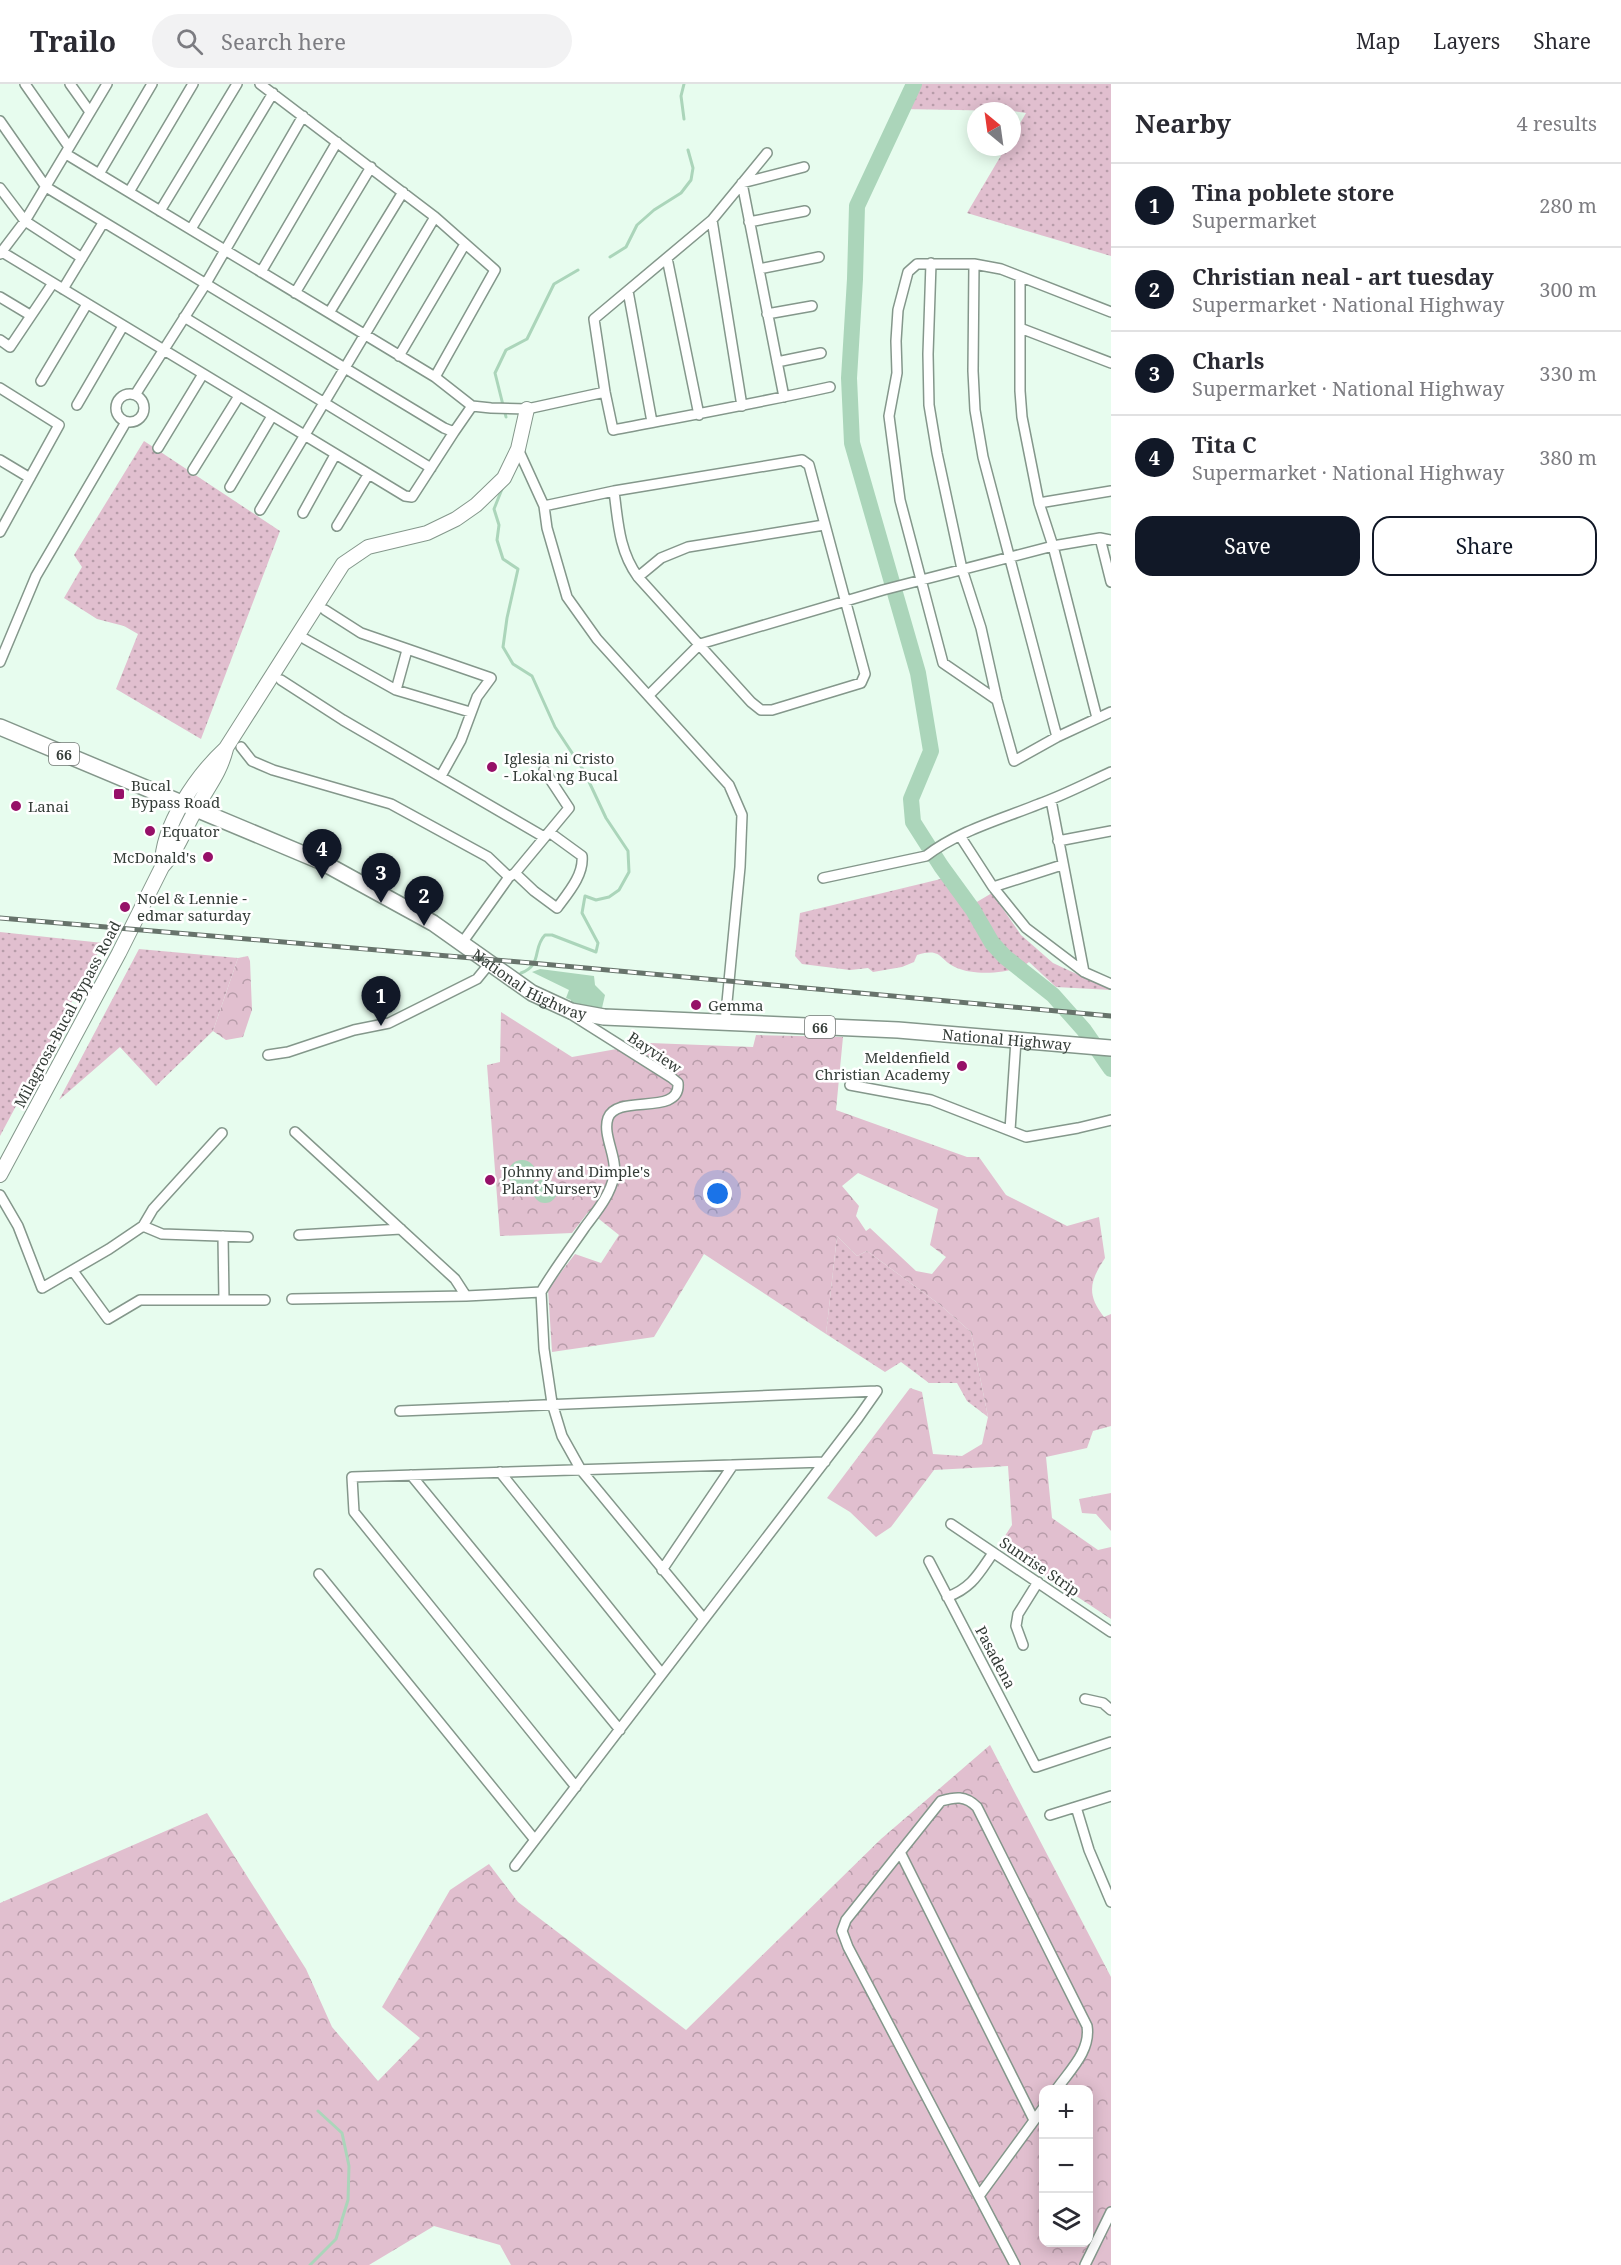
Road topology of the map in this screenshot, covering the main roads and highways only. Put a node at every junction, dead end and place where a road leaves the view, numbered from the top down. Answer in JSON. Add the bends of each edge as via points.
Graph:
{"nodes":[{"id":1,"x":527,"y":409,"type":"road end"},
{"id":2,"x":0,"y":727,"type":"edge"},
{"id":3,"x":188,"y":806,"type":"junction"},
{"id":4,"x":1108,"y":1048,"type":"edge"},
{"id":5,"x":0,"y":1175,"type":"edge"}],
"edges":[{"from":1,"to":3,"type":"main road","name":"Milagrosa-Bucal Bypass Road","via":[[518,450],[504,478],[476,505],[427,533],[368,547],[343,564],[226,748],[220,769]]},
{"from":2,"to":3,"type":"main road","name":"National Highway","number":"66"},
{"from":3,"to":4,"type":"main road","name":"National Highway","number":"66","via":[[320,861],[433,923],[520,986],[561,1007],[604,1017],[898,1030]]},
{"from":3,"to":5,"type":"main road","name":"Milagrosa-Bucal Bypass Road","via":[[173,855],[162,867]]}]}
